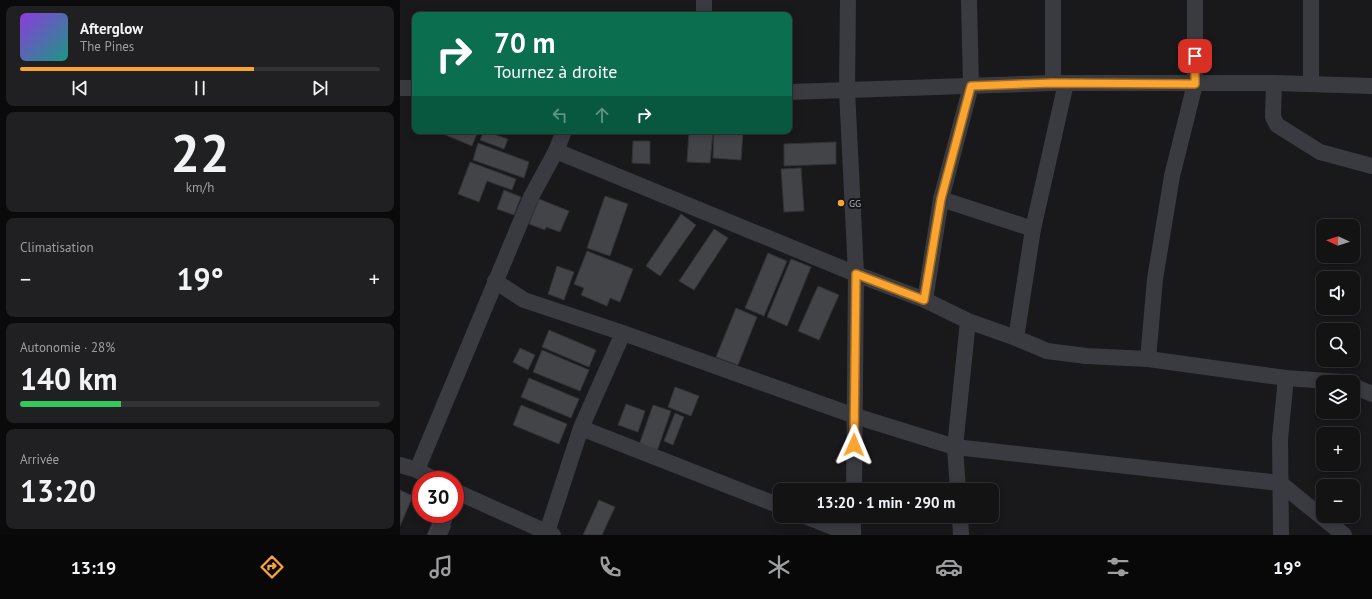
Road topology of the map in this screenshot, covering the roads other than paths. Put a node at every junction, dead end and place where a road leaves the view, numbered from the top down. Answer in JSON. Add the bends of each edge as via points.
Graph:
{"nodes":[{"id":1,"x":704,"y":0,"type":"edge"},
{"id":2,"x":848,"y":0,"type":"edge"},
{"id":3,"x":969,"y":0,"type":"edge"},
{"id":4,"x":1053,"y":0,"type":"edge"},
{"id":5,"x":1195,"y":0,"type":"edge"},
{"id":6,"x":1311,"y":0,"type":"edge"},
{"id":7,"x":704,"y":12,"type":"edge"},
{"id":8,"x":1059,"y":83,"type":"junction"},
{"id":9,"x":1274,"y":83,"type":"junction"},
{"id":10,"x":1195,"y":84,"type":"junction"},
{"id":11,"x":1311,"y":84,"type":"junction"},
{"id":12,"x":971,"y":86,"type":"junction"},
{"id":13,"x":1372,"y":86,"type":"edge"},
{"id":14,"x":400,"y":88,"type":"edge"},
{"id":15,"x":412,"y":88,"type":"edge"},
{"id":16,"x":847,"y":90,"type":"junction"},
{"id":17,"x":792,"y":92,"type":"edge"},
{"id":18,"x":563,"y":134,"type":"edge"},
{"id":19,"x":556,"y":151,"type":"junction"},
{"id":20,"x":1372,"y":166,"type":"edge"},
{"id":21,"x":941,"y":199,"type":"junction"},
{"id":22,"x":1033,"y":229,"type":"junction"},
{"id":23,"x":856,"y":274,"type":"junction"},
{"id":24,"x":495,"y":281,"type":"junction"},
{"id":25,"x":924,"y":300,"type":"junction"},
{"id":26,"x":968,"y":321,"type":"junction"},
{"id":27,"x":623,"y":333,"type":"junction"},
{"id":28,"x":1016,"y":338,"type":"junction"},
{"id":29,"x":1148,"y":359,"type":"junction"},
{"id":30,"x":1286,"y":378,"type":"junction"},
{"id":31,"x":1316,"y":380,"type":"edge"},
{"id":32,"x":1360,"y":389,"type":"edge"},
{"id":33,"x":1372,"y":394,"type":"edge"},
{"id":34,"x":855,"y":416,"type":"junction"},
{"id":35,"x":581,"y":428,"type":"junction"},
{"id":36,"x":956,"y":446,"type":"junction"},
{"id":37,"x":400,"y":465,"type":"edge"},
{"id":38,"x":417,"y":470,"type":"joint"},
{"id":39,"x":854,"y":483,"type":"edge"},
{"id":40,"x":958,"y":483,"type":"edge"},
{"id":41,"x":1280,"y":483,"type":"junction"},
{"id":42,"x":464,"y":495,"type":"edge"},
{"id":43,"x":773,"y":503,"type":"edge"},
{"id":44,"x":443,"y":523,"type":"edge"},
{"id":45,"x":823,"y":523,"type":"edge"},
{"id":46,"x":854,"y":523,"type":"edge"},
{"id":47,"x":960,"y":523,"type":"edge"},
{"id":48,"x":550,"y":534,"type":"edge"},
{"id":49,"x":438,"y":535,"type":"edge"},
{"id":50,"x":853,"y":535,"type":"edge"},
{"id":51,"x":961,"y":535,"type":"edge"},
{"id":52,"x":1281,"y":535,"type":"edge"},
{"id":53,"x":1344,"y":535,"type":"edge"}],
"edges":[{"from":1,"to":7,"type":"street"},
{"from":2,"to":16,"type":"street"},
{"from":3,"to":12,"type":"street"},
{"from":4,"to":8,"type":"street"},
{"from":5,"to":10,"type":"street"},
{"from":6,"to":11,"type":"street"},
{"from":8,"to":10,"type":"street"},
{"from":8,"to":12,"type":"street"},
{"from":8,"to":22,"type":"street"},
{"from":9,"to":10,"type":"street"},
{"from":9,"to":11,"type":"street"},
{"from":9,"to":20,"type":"street","via":[[1273,117],[1277,125],[1320,152]]},
{"from":10,"to":29,"type":"street","via":[[1172,176],[1155,279]]},
{"from":11,"to":13,"type":"street"},
{"from":12,"to":16,"type":"street"},
{"from":12,"to":21,"type":"street"},
{"from":14,"to":15,"type":"street"},
{"from":16,"to":17,"type":"street"},
{"from":16,"to":23,"type":"street"},
{"from":18,"to":19,"type":"street"},
{"from":19,"to":23,"type":"street"},
{"from":19,"to":24,"type":"street","via":[[531,197]]},
{"from":21,"to":22,"type":"street"},
{"from":21,"to":25,"type":"street"},
{"from":22,"to":28,"type":"street"},
{"from":23,"to":25,"type":"street"},
{"from":23,"to":34,"type":"street"},
{"from":24,"to":27,"type":"street","via":[[524,300]]},
{"from":24,"to":38,"type":"street"},
{"from":25,"to":26,"type":"street"},
{"from":26,"to":28,"type":"street"},
{"from":26,"to":36,"type":"street"},
{"from":27,"to":34,"type":"street"},
{"from":27,"to":35,"type":"street"},
{"from":28,"to":29,"type":"street","via":[[1047,351]]},
{"from":29,"to":30,"type":"street"},
{"from":30,"to":31,"type":"street"},
{"from":30,"to":41,"type":"street","via":[[1280,439]]},
{"from":32,"to":33,"type":"street"},
{"from":34,"to":36,"type":"street"},
{"from":34,"to":39,"type":"street"},
{"from":35,"to":43,"type":"street"},
{"from":35,"to":48,"type":"street"},
{"from":36,"to":40,"type":"street"},
{"from":36,"to":41,"type":"street"},
{"from":37,"to":38,"type":"street"},
{"from":41,"to":52,"type":"street"},
{"from":41,"to":53,"type":"street"},
{"from":42,"to":48,"type":"street"},
{"from":44,"to":49,"type":"street"},
{"from":45,"to":50,"type":"street"},
{"from":46,"to":50,"type":"street"},
{"from":47,"to":51,"type":"street"}]}
